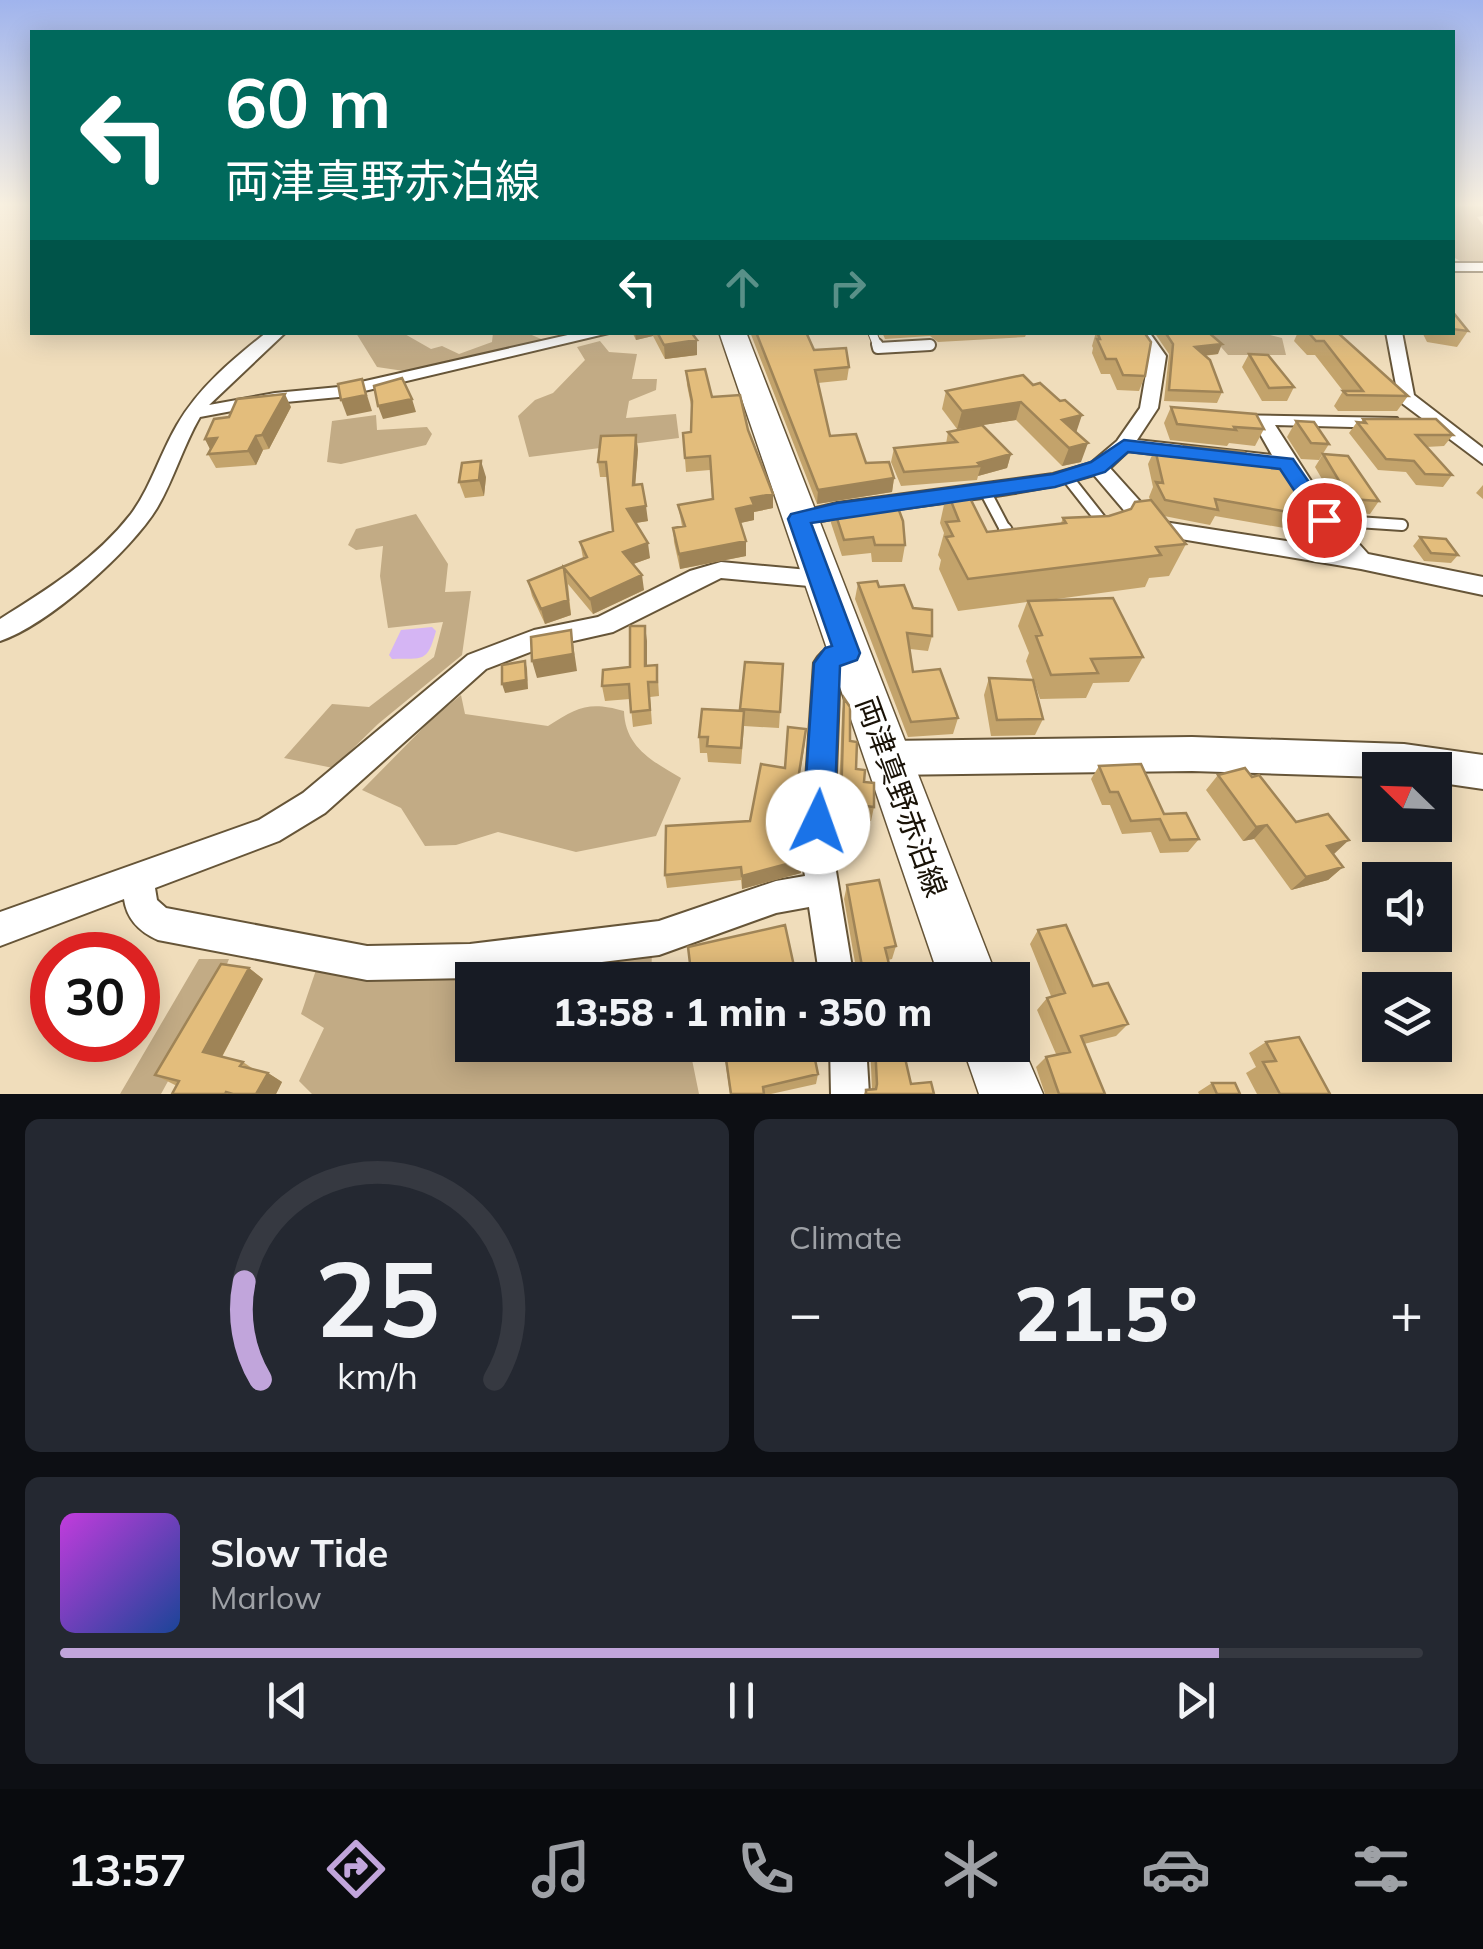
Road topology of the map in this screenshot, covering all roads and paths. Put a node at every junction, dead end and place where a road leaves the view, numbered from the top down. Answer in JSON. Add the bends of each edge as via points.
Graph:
{"nodes":[{"id":1,"x":1455,"y":267,"type":"edge"},
{"id":2,"x":1483,"y":267,"type":"edge"},
{"id":3,"x":274,"y":335,"type":"edge"},
{"id":4,"x":592,"y":335,"type":"edge"},
{"id":5,"x":733,"y":335,"type":"edge"},
{"id":6,"x":873,"y":335,"type":"edge"},
{"id":7,"x":1142,"y":335,"type":"edge"},
{"id":8,"x":1394,"y":335,"type":"edge"},
{"id":9,"x":930,"y":345,"type":"dead end"},
{"id":10,"x":194,"y":413,"type":"junction"},
{"id":11,"x":1217,"y":418,"type":"edge"},
{"id":12,"x":1262,"y":420,"type":"junction"},
{"id":13,"x":1434,"y":421,"type":"junction"},
{"id":14,"x":1124,"y":446,"type":"junction"},
{"id":15,"x":1483,"y":458,"type":"edge"},
{"id":16,"x":1286,"y":463,"type":"junction"},
{"id":17,"x":1098,"y":467,"type":"junction"},
{"id":18,"x":1067,"y":477,"type":"junction"},
{"id":19,"x":985,"y":491,"type":"junction"},
{"id":20,"x":798,"y":519,"type":"junction"},
{"id":21,"x":1324,"y":520,"type":"junction"},
{"id":22,"x":1402,"y":525,"type":"dead end"},
{"id":23,"x":1091,"y":535,"type":"edge"},
{"id":24,"x":1032,"y":542,"type":"edge"},
{"id":25,"x":1361,"y":561,"type":"junction"},
{"id":26,"x":820,"y":579,"type":"junction"},
{"id":27,"x":1483,"y":586,"type":"edge"},
{"id":28,"x":0,"y":631,"type":"edge"},
{"id":29,"x":848,"y":653,"type":"junction"},
{"id":30,"x":888,"y":758,"type":"junction"},
{"id":31,"x":1483,"y":772,"type":"edge"},
{"id":32,"x":138,"y":880,"type":"junction"},
{"id":33,"x":820,"y":888,"type":"junction"},
{"id":34,"x":0,"y":929,"type":"edge"},
{"id":35,"x":834,"y":962,"type":"edge"},
{"id":36,"x":962,"y":962,"type":"edge"},
{"id":37,"x":849,"y":1062,"type":"edge"},
{"id":38,"x":999,"y":1062,"type":"edge"},
{"id":39,"x":850,"y":1094,"type":"edge"},
{"id":40,"x":1011,"y":1094,"type":"edge"}],
"edges":[{"from":1,"to":2,"type":"street"},
{"from":3,"to":10,"type":"street"},
{"from":4,"to":10,"type":"street","via":[[339,392]]},
{"from":5,"to":20,"type":"main road","name":"両津真野赤泊線"},
{"from":6,"to":9,"type":"lane","via":[[878,348]]},
{"from":7,"to":14,"type":"street","via":[[1158,356],[1157,410]]},
{"from":8,"to":13,"type":"street","via":[[1402,392]]},
{"from":10,"to":28,"type":"street","via":[[137,522],[87,573]]},
{"from":11,"to":12,"type":"street"},
{"from":12,"to":13,"type":"street"},
{"from":12,"to":16,"type":"street"},
{"from":13,"to":15,"type":"street"},
{"from":14,"to":16,"type":"street"},
{"from":14,"to":17,"type":"street"},
{"from":16,"to":21,"type":"street"},
{"from":17,"to":18,"type":"street"},
{"from":17,"to":25,"type":"street","via":[[1158,529]]},
{"from":18,"to":19,"type":"street"},
{"from":18,"to":23,"type":"lane","via":[[1111,533]]},
{"from":19,"to":20,"type":"street"},
{"from":19,"to":24,"type":"lane","via":[[1013,545]]},
{"from":20,"to":26,"type":"main road","name":"両津真野赤泊線"},
{"from":21,"to":22,"type":"lane"},
{"from":21,"to":25,"type":"street"},
{"from":25,"to":27,"type":"street"},
{"from":26,"to":29,"type":"main road","name":"両津真野赤泊線"},
{"from":26,"to":32,"type":"street","via":[[721,570],[604,626],[506,649],[448,685],[314,803],[268,831]]},
{"from":29,"to":30,"type":"main road","name":"両津真野赤泊線"},
{"from":29,"to":33,"type":"street","via":[[827,663]]},
{"from":30,"to":31,"type":"street","via":[[1192,754],[1404,761]]},
{"from":30,"to":36,"type":"main road","name":"両津真野赤泊線"},
{"from":32,"to":33,"type":"street","via":[[142,908],[158,922],[368,964],[470,960],[659,938]]},
{"from":32,"to":34,"type":"street"},
{"from":33,"to":35,"type":"street"},
{"from":37,"to":39,"type":"street"},
{"from":38,"to":40,"type":"main road"}]}
